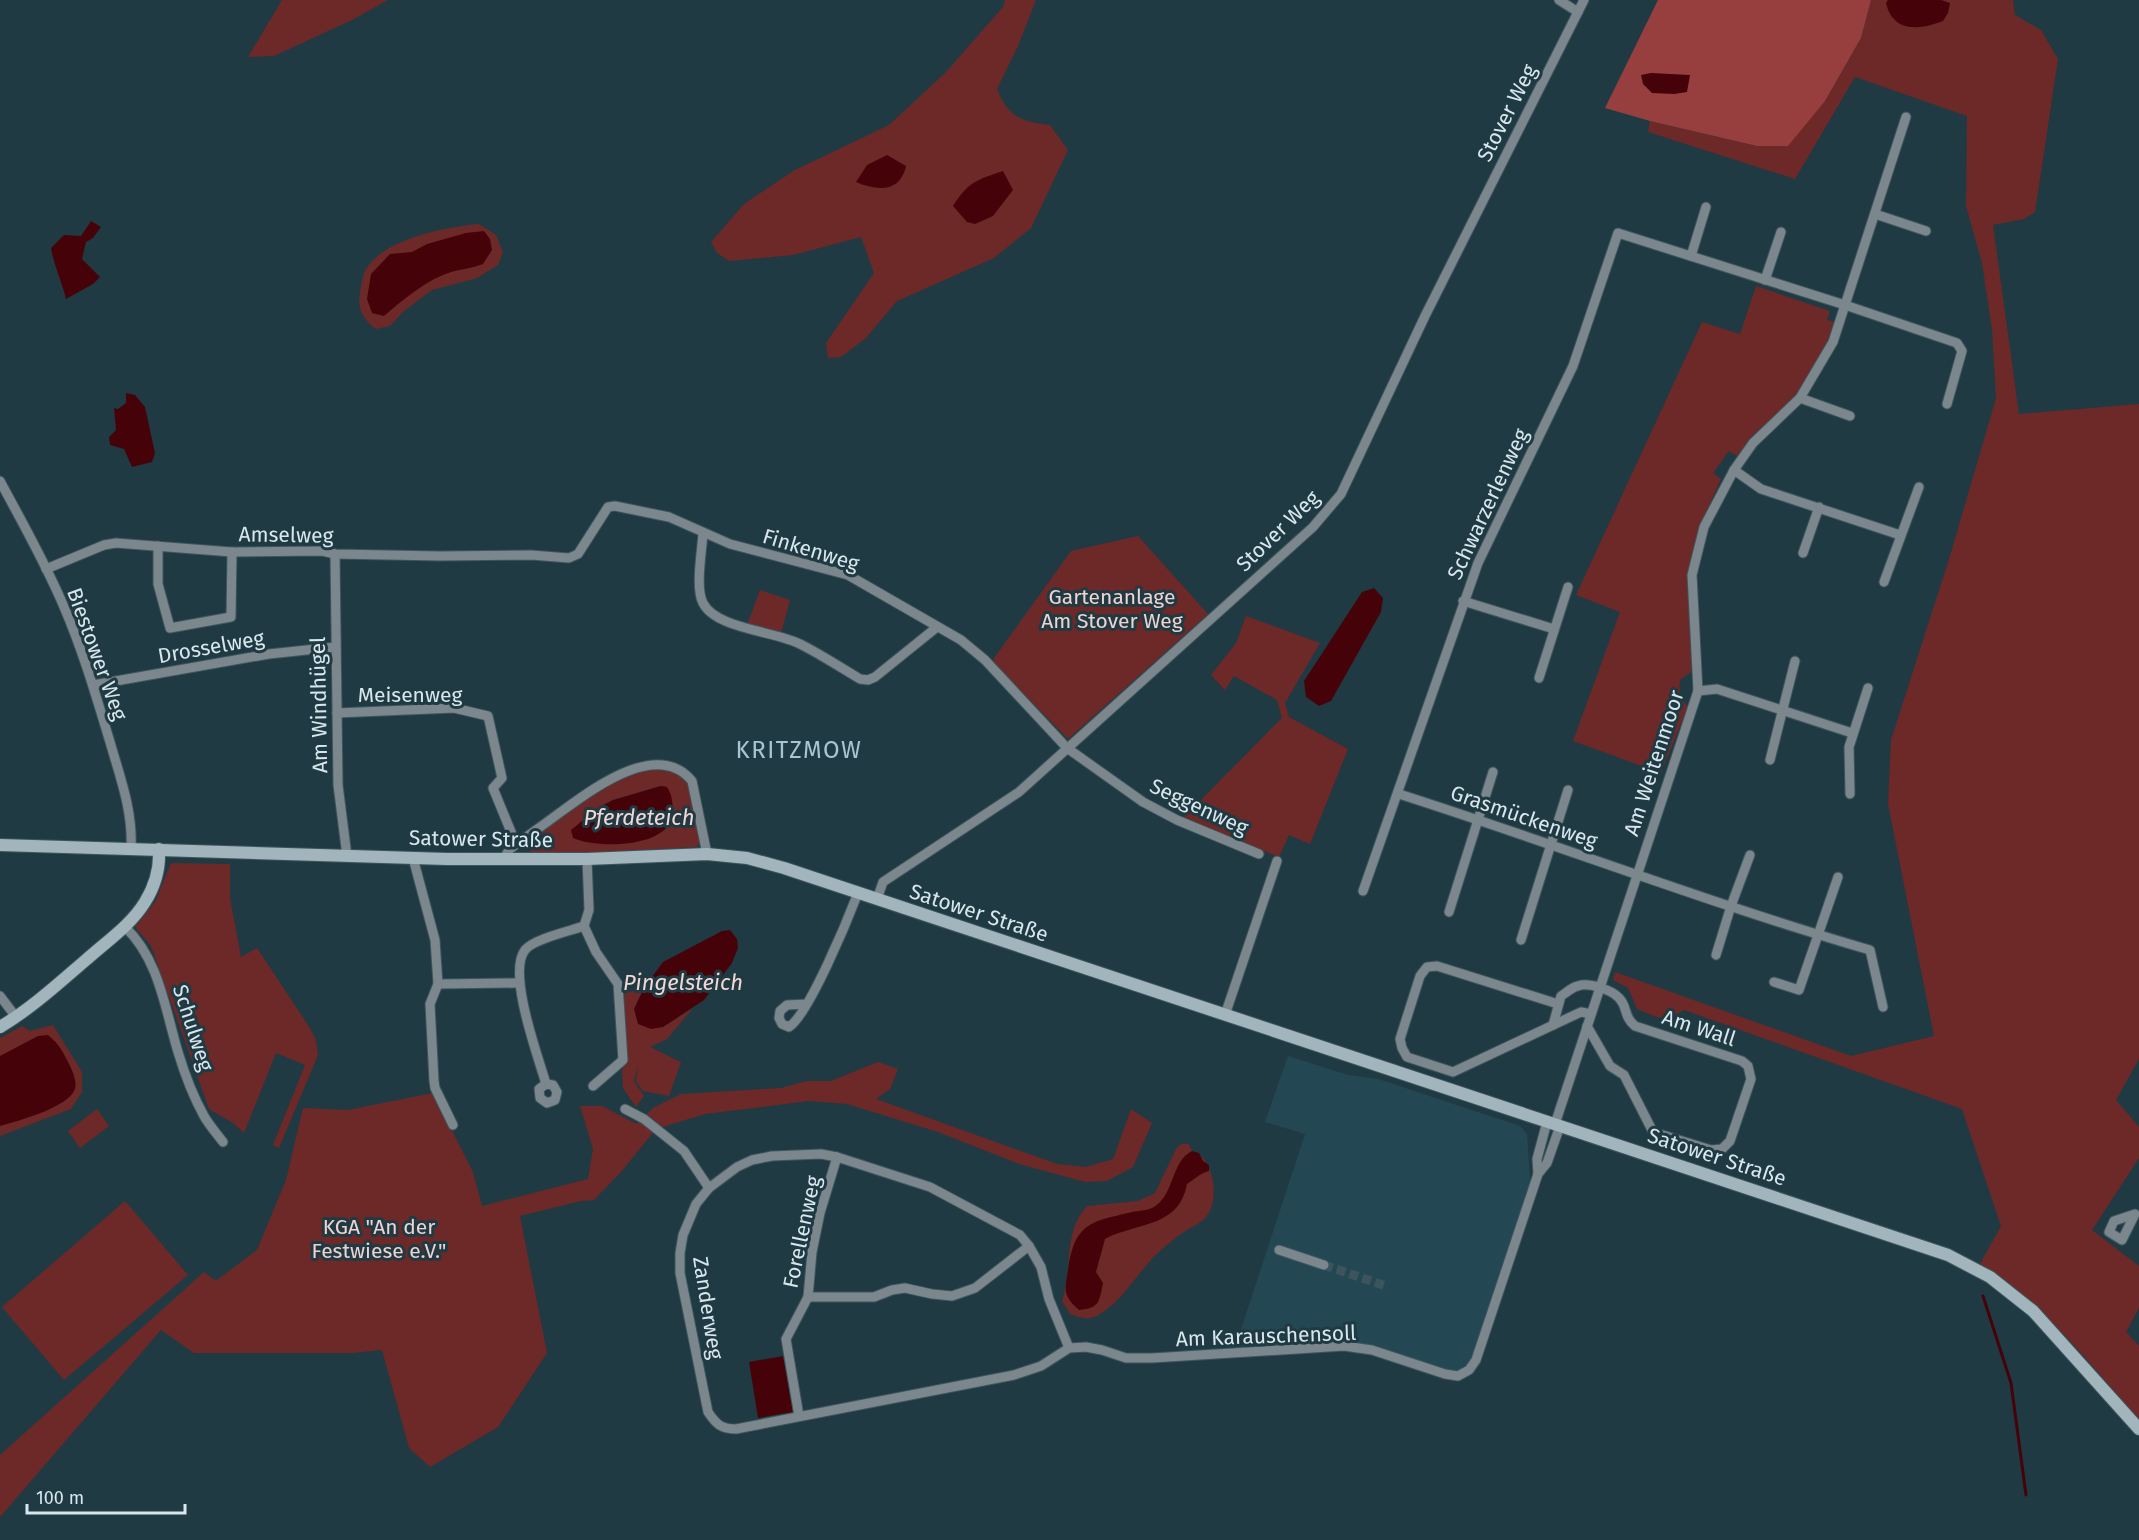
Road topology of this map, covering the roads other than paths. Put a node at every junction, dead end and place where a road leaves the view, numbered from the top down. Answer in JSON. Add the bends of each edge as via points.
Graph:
{"nodes":[{"id":1,"x":1559,"y":0,"type":"edge"},
{"id":2,"x":1584,"y":0,"type":"edge"},
{"id":3,"x":1578,"y":12,"type":"junction"},
{"id":4,"x":1906,"y":117,"type":"dead end"},
{"id":5,"x":1706,"y":207,"type":"dead end"},
{"id":6,"x":1875,"y":214,"type":"junction"},
{"id":7,"x":1926,"y":231,"type":"dead end"},
{"id":8,"x":1781,"y":232,"type":"dead end"},
{"id":9,"x":1691,"y":256,"type":"junction"},
{"id":10,"x":1766,"y":280,"type":"junction"},
{"id":11,"x":1845,"y":305,"type":"junction"},
{"id":12,"x":1800,"y":398,"type":"junction"},
{"id":13,"x":1947,"y":404,"type":"dead end"},
{"id":14,"x":1850,"y":416,"type":"dead end"},
{"id":15,"x":1734,"y":470,"type":"junction"},
{"id":16,"x":0,"y":481,"type":"edge"},
{"id":17,"x":1919,"y":488,"type":"dead end"},
{"id":18,"x":1819,"y":507,"type":"junction"},
{"id":19,"x":703,"y":533,"type":"junction"},
{"id":20,"x":1900,"y":535,"type":"junction"},
{"id":21,"x":158,"y":546,"type":"junction"},
{"id":22,"x":232,"y":552,"type":"junction"},
{"id":23,"x":335,"y":554,"type":"junction"},
{"id":24,"x":1803,"y":554,"type":"dead end"},
{"id":25,"x":531,"y":555,"type":"joint"},
{"id":26,"x":46,"y":569,"type":"junction"},
{"id":27,"x":1884,"y":582,"type":"dead end"},
{"id":28,"x":1568,"y":587,"type":"dead end"},
{"id":29,"x":1463,"y":602,"type":"junction"},
{"id":30,"x":937,"y":627,"type":"junction"},
{"id":31,"x":1554,"y":629,"type":"junction"},
{"id":32,"x":336,"y":647,"type":"junction"},
{"id":33,"x":1795,"y":661,"type":"dead end"},
{"id":34,"x":1539,"y":678,"type":"dead end"},
{"id":35,"x":93,"y":685,"type":"junction"},
{"id":36,"x":1868,"y":688,"type":"dead end"},
{"id":37,"x":1698,"y":691,"type":"junction"},
{"id":38,"x":1783,"y":712,"type":"junction"},
{"id":39,"x":337,"y":714,"type":"junction"},
{"id":40,"x":1852,"y":733,"type":"junction"},
{"id":41,"x":1067,"y":748,"type":"junction"},
{"id":42,"x":1770,"y":760,"type":"dead end"},
{"id":43,"x":1493,"y":772,"type":"dead end"},
{"id":44,"x":1568,"y":790,"type":"dead end"},
{"id":45,"x":1399,"y":794,"type":"junction"},
{"id":46,"x":1850,"y":794,"type":"dead end"},
{"id":47,"x":1478,"y":819,"type":"junction"},
{"id":48,"x":516,"y":844,"type":"junction"},
{"id":49,"x":0,"y":845,"type":"edge"},
{"id":50,"x":1551,"y":845,"type":"junction"},
{"id":51,"x":131,"y":848,"type":"junction"},
{"id":52,"x":159,"y":849,"type":"junction"},
{"id":53,"x":707,"y":854,"type":"junction"},
{"id":54,"x":1258,"y":854,"type":"dead end"},
{"id":55,"x":1750,"y":855,"type":"dead end"},
{"id":56,"x":347,"y":856,"type":"junction"},
{"id":57,"x":413,"y":858,"type":"junction"},
{"id":58,"x":503,"y":859,"type":"junction"},
{"id":59,"x":587,"y":859,"type":"junction"},
{"id":60,"x":1277,"y":861,"type":"dead end"},
{"id":61,"x":1636,"y":875,"type":"junction"},
{"id":62,"x":1838,"y":878,"type":"dead end"},
{"id":63,"x":1363,"y":891,"type":"dead end"},
{"id":64,"x":858,"y":893,"type":"junction"},
{"id":65,"x":877,"y":899,"type":"junction"},
{"id":66,"x":1731,"y":906,"type":"junction"},
{"id":67,"x":1449,"y":912,"type":"dead end"},
{"id":68,"x":584,"y":926,"type":"junction"},
{"id":69,"x":125,"y":927,"type":"junction"},
{"id":70,"x":1819,"y":935,"type":"junction"},
{"id":71,"x":1521,"y":940,"type":"dead end"},
{"id":72,"x":1716,"y":955,"type":"dead end"},
{"id":73,"x":1774,"y":982,"type":"dead end"},
{"id":74,"x":518,"y":983,"type":"junction"},
{"id":75,"x":438,"y":984,"type":"junction"},
{"id":76,"x":1599,"y":988,"type":"junction"},
{"id":77,"x":0,"y":996,"type":"edge"},
{"id":78,"x":807,"y":1004,"type":"dead end"},
{"id":79,"x":1558,"y":1004,"type":"junction"},
{"id":80,"x":1883,"y":1007,"type":"dead end"},
{"id":81,"x":1591,"y":1014,"type":"junction"},
{"id":82,"x":1225,"y":1015,"type":"junction"},
{"id":83,"x":16,"y":1017,"type":"junction"},
{"id":84,"x":1553,"y":1025,"type":"junction"},
{"id":85,"x":1587,"y":1026,"type":"junction"},
{"id":86,"x":0,"y":1027,"type":"edge"},
{"id":87,"x":546,"y":1084,"type":"dead end"},
{"id":88,"x":593,"y":1086,"type":"dead end"},
{"id":89,"x":625,"y":1109,"type":"dead end"},
{"id":90,"x":1554,"y":1124,"type":"junction"},
{"id":91,"x":453,"y":1125,"type":"dead end"},
{"id":92,"x":223,"y":1142,"type":"dead end"},
{"id":93,"x":837,"y":1157,"type":"junction"},
{"id":94,"x":709,"y":1188,"type":"junction"},
{"id":95,"x":1029,"y":1246,"type":"junction"},
{"id":96,"x":1279,"y":1250,"type":"dead end"},
{"id":97,"x":1324,"y":1265,"type":"tunnel mouth"},
{"id":98,"x":808,"y":1297,"type":"junction"},
{"id":99,"x":1069,"y":1348,"type":"junction"},
{"id":100,"x":800,"y":1416,"type":"junction"},
{"id":101,"x":2139,"y":1430,"type":"edge"}],
"edges":[{"from":1,"to":3,"type":"street"},
{"from":2,"to":3,"type":"street","name":"Stover Weg"},
{"from":3,"to":41,"type":"street","name":"Stover Weg","via":[[1425,316],[1341,494],[1313,527]]},
{"from":4,"to":6,"type":"street","name":"Am Weitenmoor"},
{"from":5,"to":9,"type":"street"},
{"from":6,"to":7,"type":"street"},
{"from":6,"to":11,"type":"street","name":"Am Weitenmoor"},
{"from":8,"to":10,"type":"street"},
{"from":9,"to":10,"type":"street"},
{"from":9,"to":29,"type":"street","name":"Schwarzerlenweg","via":[[1618,233],[1573,366]]},
{"from":10,"to":11,"type":"street"},
{"from":11,"to":12,"type":"street","name":"Am Weitenmoor","via":[[1833,342]]},
{"from":11,"to":13,"type":"street","via":[[1957,343],[1962,351]]},
{"from":12,"to":14,"type":"street"},
{"from":12,"to":15,"type":"street","name":"Am Weitenmoor","via":[[1753,442]]},
{"from":15,"to":18,"type":"street","via":[[1761,489]]},
{"from":15,"to":37,"type":"street","name":"Am Weitenmoor","via":[[1704,527],[1692,575]]},
{"from":16,"to":26,"type":"street","name":"Biestower Weg"},
{"from":17,"to":20,"type":"street"},
{"from":18,"to":20,"type":"street"},
{"from":18,"to":24,"type":"street"},
{"from":19,"to":25,"type":"street","name":"Finkenweg","via":[[669,517],[615,506],[603,513],[578,554],[569,558]]},
{"from":19,"to":30,"type":"street","name":"Finkenweg","via":[[730,544],[848,575]]},
{"from":19,"to":30,"type":"street","via":[[700,582],[702,601],[708,609],[724,621],[798,643],[860,679],[875,677]]},
{"from":20,"to":27,"type":"street"},
{"from":21,"to":22,"type":"street","name":"Amselweg"},
{"from":21,"to":22,"type":"street","via":[[158,585],[170,628],[231,617]]},
{"from":21,"to":26,"type":"street","name":"Amselweg","via":[[104,545]]},
{"from":22,"to":23,"type":"street","name":"Amselweg"},
{"from":23,"to":25,"type":"street","name":"Amselweg"},
{"from":23,"to":32,"type":"street","name":"Am Windhügel"},
{"from":26,"to":35,"type":"street","name":"Biestower Weg"},
{"from":28,"to":31,"type":"street"},
{"from":29,"to":31,"type":"street"},
{"from":29,"to":45,"type":"street","name":"Schwarzerlenweg"},
{"from":30,"to":41,"type":"street","name":"Finkenweg","via":[[985,660]]},
{"from":31,"to":34,"type":"street"},
{"from":32,"to":35,"type":"street","name":"Drosselweg","via":[[269,654]]},
{"from":32,"to":39,"type":"street","name":"Am Windhügel"},
{"from":33,"to":38,"type":"street"},
{"from":35,"to":51,"type":"street","name":"Biestower Weg","via":[[129,811]]},
{"from":36,"to":40,"type":"street"},
{"from":37,"to":38,"type":"street","via":[[1717,689]]},
{"from":37,"to":61,"type":"street","name":"Am Weitenmoor"},
{"from":38,"to":40,"type":"street"},
{"from":38,"to":42,"type":"street"},
{"from":39,"to":48,"type":"street","name":"Meisenweg","via":[[454,708],[488,717],[502,778],[493,788]]},
{"from":39,"to":56,"type":"street","name":"Am Windhügel","via":[[338,785]]},
{"from":40,"to":46,"type":"street"},
{"from":41,"to":54,"type":"street","name":"Seggenweg","via":[[1159,812]]},
{"from":41,"to":65,"type":"street","name":"Stover Weg","via":[[1019,792],[883,882]]},
{"from":43,"to":47,"type":"street"},
{"from":44,"to":50,"type":"street"},
{"from":45,"to":47,"type":"street","name":"Grasmückenweg"},
{"from":45,"to":63,"type":"street"},
{"from":47,"to":50,"type":"street","name":"Grasmückenweg"},
{"from":47,"to":67,"type":"street"},
{"from":48,"to":53,"type":"street","via":[[624,772],[646,766],[673,767],[692,781]]},
{"from":48,"to":58,"type":"street"},
{"from":49,"to":51,"type":"main road","name":"Satower Straße"},
{"from":50,"to":61,"type":"street","name":"Grasmückenweg"},
{"from":50,"to":71,"type":"street"},
{"from":51,"to":52,"type":"main road","name":"Satower Straße"},
{"from":52,"to":56,"type":"main road","name":"Satower Straße"},
{"from":52,"to":69,"type":"main road","via":[[153,886]]},
{"from":53,"to":59,"type":"main road","name":"Satower Straße"},
{"from":53,"to":64,"type":"main road","name":"Satower Straße","via":[[747,858]]},
{"from":55,"to":66,"type":"street"},
{"from":56,"to":57,"type":"main road","name":"Satower Straße"},
{"from":57,"to":58,"type":"main road","name":"Satower Straße"},
{"from":57,"to":75,"type":"street","via":[[435,940]]},
{"from":58,"to":59,"type":"main road","name":"Satower Straße"},
{"from":59,"to":68,"type":"street","via":[[589,910]]},
{"from":60,"to":82,"type":"street"},
{"from":61,"to":66,"type":"street","name":"Grasmückenweg"},
{"from":61,"to":76,"type":"street","name":"Am Weitenmoor"},
{"from":62,"to":70,"type":"street"},
{"from":64,"to":65,"type":"main road","name":"Satower Straße"},
{"from":64,"to":78,"type":"street"},
{"from":65,"to":82,"type":"main road","name":"Satower Straße"},
{"from":66,"to":70,"type":"street","name":"Grasmückenweg"},
{"from":66,"to":72,"type":"street"},
{"from":68,"to":74,"type":"street","via":[[525,949],[518,964]]},
{"from":68,"to":88,"type":"street","via":[[618,984],[623,1060]]},
{"from":69,"to":83,"type":"main road"},
{"from":69,"to":92,"type":"street","name":"Schulweg","via":[[143,947],[153,968],[179,1054],[204,1116]]},
{"from":70,"to":73,"type":"street","via":[[1799,990]]},
{"from":70,"to":80,"type":"street","name":"Grasmückenweg","via":[[1870,950]]},
{"from":74,"to":75,"type":"street"},
{"from":74,"to":87,"type":"street"},
{"from":75,"to":91,"type":"street","via":[[430,1004],[433,1073],[435,1088]]},
{"from":76,"to":79,"type":"street","via":[[1579,985],[1562,996]]},
{"from":76,"to":81,"type":"street","name":"Am Weitenmoor"},
{"from":76,"to":85,"type":"street","name":"Am Wall","via":[[1618,996],[1635,1026],[1748,1066],[1750,1079],[1730,1141],[1722,1149],[1711,1150],[1653,1132],[1624,1076],[1610,1066]]},
{"from":77,"to":83,"type":"street"},
{"from":79,"to":84,"type":"street"},
{"from":79,"to":84,"type":"street","via":[[1437,966],[1427,967],[1420,976],[1400,1039],[1407,1057],[1453,1072]]},
{"from":81,"to":84,"type":"street","via":[[1581,1012]]},
{"from":81,"to":85,"type":"street","name":"Am Weitenmoor"},
{"from":82,"to":90,"type":"main road","name":"Satower Straße"},
{"from":83,"to":86,"type":"main road"},
{"from":85,"to":90,"type":"street","name":"Am Weitenmoor"},
{"from":89,"to":94,"type":"street","via":[[684,1151]]},
{"from":90,"to":99,"type":"street","name":"Am Karauschensoll","via":[[1547,1163],[1538,1174],[1476,1360],[1458,1376],[1372,1350],[1344,1346],[1152,1359],[1126,1359],[1102,1350]]},
{"from":90,"to":101,"type":"main road","name":"Satower Straße","via":[[1969,1265],[2033,1311]]},
{"from":93,"to":94,"type":"street","name":"Zanderweg","via":[[821,1154],[752,1160]]},
{"from":93,"to":95,"type":"street","name":"Zanderweg","via":[[930,1186],[1020,1235]]},
{"from":93,"to":98,"type":"street","name":"Forellenweg","via":[[820,1213]]},
{"from":94,"to":100,"type":"street","name":"Zanderweg","via":[[688,1221],[680,1253],[680,1273],[708,1412],[716,1424],[726,1429]]},
{"from":95,"to":98,"type":"street","via":[[975,1288],[952,1296],[905,1288],[874,1297]]},
{"from":95,"to":99,"type":"street","name":"Zanderweg","via":[[1041,1267]]},
{"from":96,"to":97,"type":"street"},
{"from":98,"to":100,"type":"street","name":"Forellenweg","via":[[786,1339]]},
{"from":99,"to":100,"type":"street","name":"Zanderweg","via":[[1028,1371]]}]}
